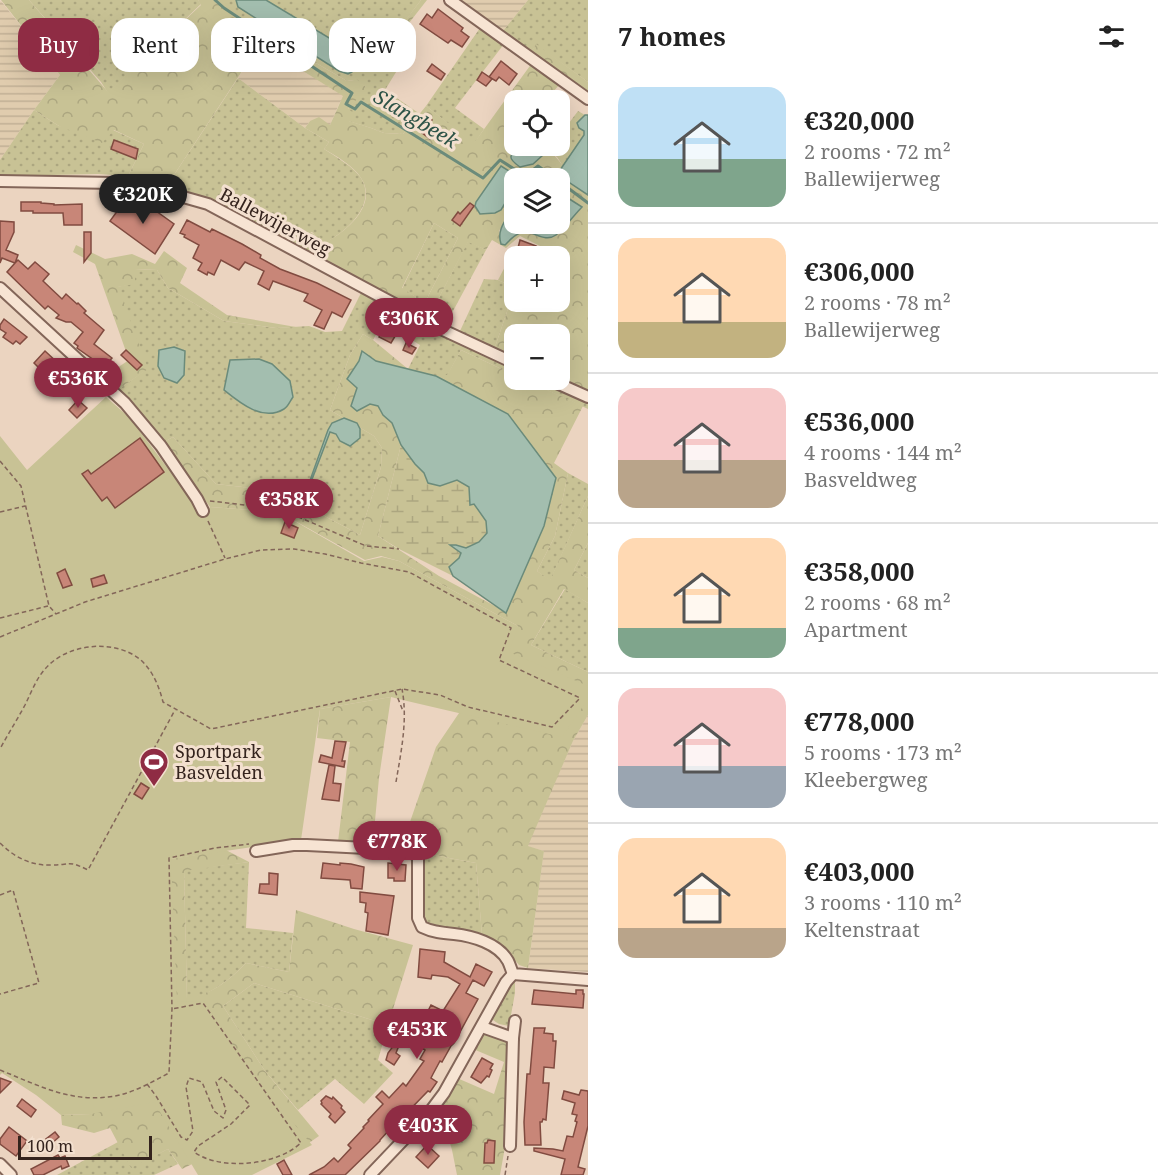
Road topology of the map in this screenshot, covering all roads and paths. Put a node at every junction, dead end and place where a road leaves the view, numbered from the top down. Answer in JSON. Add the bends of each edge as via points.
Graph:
{"nodes":[{"id":1,"x":450,"y":0,"type":"edge"},
{"id":2,"x":588,"y":99,"type":"edge"},
{"id":3,"x":0,"y":181,"type":"edge"},
{"id":4,"x":0,"y":288,"type":"edge"},
{"id":5,"x":504,"y":358,"type":"edge"},
{"id":6,"x":570,"y":389,"type":"edge"},
{"id":7,"x":588,"y":397,"type":"edge"},
{"id":8,"x":0,"y":461,"type":"edge"},
{"id":9,"x":197,"y":500,"type":"junction"},
{"id":10,"x":26,"y":506,"type":"junction"},
{"id":11,"x":203,"y":511,"type":"joint"},
{"id":12,"x":0,"y":512,"type":"edge"},
{"id":13,"x":399,"y":549,"type":"dead end"},
{"id":14,"x":225,"y":559,"type":"junction"},
{"id":15,"x":49,"y":606,"type":"junction"},
{"id":16,"x":57,"y":614,"type":"junction"},
{"id":17,"x":0,"y":618,"type":"edge"},
{"id":18,"x":0,"y":638,"type":"edge"},
{"id":19,"x":402,"y":689,"type":"junction"},
{"id":20,"x":395,"y":690,"type":"junction"},
{"id":21,"x":175,"y":709,"type":"junction"},
{"id":22,"x":404,"y":712,"type":"junction"},
{"id":23,"x":0,"y":749,"type":"edge"},
{"id":24,"x":396,"y":782,"type":"dead end"},
{"id":25,"x":0,"y":843,"type":"edge"},
{"id":26,"x":252,"y":847,"type":"joint"},
{"id":27,"x":0,"y":894,"type":"edge"},
{"id":28,"x":513,"y":974,"type":"junction"},
{"id":29,"x":588,"y":980,"type":"edge"},
{"id":30,"x":0,"y":994,"type":"edge"},
{"id":31,"x":172,"y":1009,"type":"junction"},
{"id":32,"x":515,"y":1021,"type":"dead end"},
{"id":33,"x":482,"y":1027,"type":"junction"},
{"id":34,"x":513,"y":1038,"type":"junction"},
{"id":35,"x":0,"y":1070,"type":"edge"},
{"id":36,"x":147,"y":1084,"type":"junction"},
{"id":37,"x":510,"y":1146,"type":"joint"},
{"id":38,"x":0,"y":1164,"type":"edge"},
{"id":39,"x":11,"y":1175,"type":"edge"},
{"id":40,"x":370,"y":1175,"type":"edge"},
{"id":41,"x":505,"y":1175,"type":"edge"}],
"edges":[{"from":1,"to":2,"type":"street"},
{"from":3,"to":5,"type":"street","name":"Ballewijerweg","via":[[115,183],[208,204],[443,330]]},
{"from":4,"to":9,"type":"street","via":[[125,403],[161,446]]},
{"from":6,"to":7,"type":"street"},
{"from":8,"to":10,"type":"path","via":[[21,486]]},
{"from":9,"to":11,"type":"street"},
{"from":9,"to":13,"type":"path","via":[[280,509],[366,546]]},
{"from":10,"to":12,"type":"path"},
{"from":10,"to":15,"type":"path"},
{"from":11,"to":14,"type":"path"},
{"from":14,"to":16,"type":"path"},
{"from":14,"to":19,"type":"path","via":[[261,550],[294,549],[409,572],[511,628],[499,660],[580,698],[552,727],[440,695]]},
{"from":15,"to":16,"type":"path"},
{"from":15,"to":17,"type":"path"},
{"from":16,"to":18,"type":"path"},
{"from":19,"to":20,"type":"path"},
{"from":19,"to":22,"type":"path"},
{"from":20,"to":21,"type":"path","via":[[211,729]]},
{"from":20,"to":22,"type":"path"},
{"from":21,"to":23,"type":"path","via":[[163,702],[150,671],[132,654],[98,646],[81,648],[60,656],[45,669]]},
{"from":21,"to":25,"type":"path","via":[[88,870],[73,863],[32,863]]},
{"from":22,"to":24,"type":"path"},
{"from":26,"to":28,"type":"street","via":[[307,845],[413,852],[418,858],[418,918],[422,927],[484,941],[502,954]]},
{"from":26,"to":31,"type":"path","via":[[215,848],[169,858]]},
{"from":27,"to":30,"type":"path","via":[[13,890],[39,983]]},
{"from":28,"to":29,"type":"street"},
{"from":28,"to":33,"type":"street"},
{"from":31,"to":36,"type":"path","via":[[169,1073]]},
{"from":31,"to":36,"type":"path","via":[[203,1003],[302,1143],[268,1160],[234,1164],[202,1158],[194,1152],[198,1146],[231,1124],[250,1105],[222,1077],[216,1082],[226,1110],[223,1118],[214,1111],[202,1082],[189,1078],[186,1087],[193,1131],[188,1140],[181,1137]]},
{"from":32,"to":34,"type":"street"},
{"from":33,"to":34,"type":"street"},
{"from":33,"to":40,"type":"street","via":[[429,1113]]},
{"from":34,"to":37,"type":"street"},
{"from":35,"to":36,"type":"path","via":[[74,1097],[108,1097]]},
{"from":37,"to":41,"type":"path"},
{"from":38,"to":39,"type":"street"}]}
